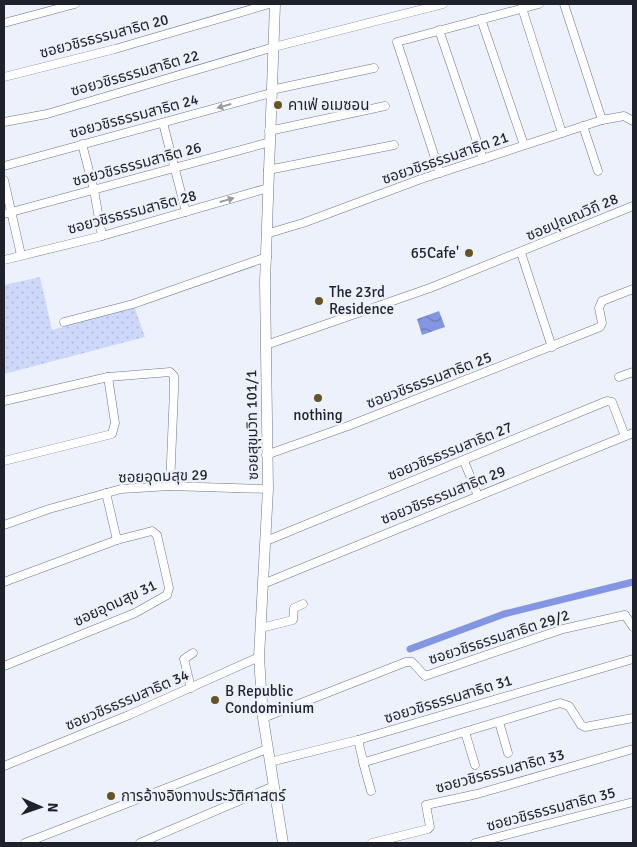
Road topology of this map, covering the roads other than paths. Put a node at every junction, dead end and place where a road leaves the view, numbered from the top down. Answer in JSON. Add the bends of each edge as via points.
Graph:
{"nodes":[{"id":1,"x":75,"y":4,"type":"edge"},
{"id":2,"x":269,"y":4,"type":"edge"},
{"id":3,"x":275,"y":4,"type":"edge"},
{"id":4,"x":443,"y":4,"type":"edge"},
{"id":5,"x":539,"y":4,"type":"edge"},
{"id":6,"x":564,"y":4,"type":"edge"},
{"id":7,"x":522,"y":8,"type":"junction"},
{"id":8,"x":481,"y":19,"type":"junction"},
{"id":9,"x":4,"y":23,"type":"edge"},
{"id":10,"x":439,"y":30,"type":"junction"},
{"id":11,"x":274,"y":47,"type":"junction"},
{"id":12,"x":374,"y":68,"type":"dead end"},
{"id":13,"x":4,"y":76,"type":"edge"},
{"id":14,"x":271,"y":91,"type":"junction"},
{"id":15,"x":385,"y":106,"type":"dead end"},
{"id":16,"x":602,"y":120,"type":"junction"},
{"id":17,"x":633,"y":121,"type":"edge"},
{"id":18,"x":4,"y":122,"type":"edge"},
{"id":19,"x":163,"y":123,"type":"junction"},
{"id":20,"x":583,"y":126,"type":"junction"},
{"id":21,"x":269,"y":131,"type":"junction"},
{"id":22,"x":562,"y":133,"type":"junction"},
{"id":23,"x":270,"y":142,"type":"junction"},
{"id":24,"x":82,"y":144,"type":"junction"},
{"id":25,"x":394,"y":145,"type":"dead end"},
{"id":26,"x":524,"y":145,"type":"junction"},
{"id":27,"x":483,"y":159,"type":"junction"},
{"id":28,"x":4,"y":166,"type":"edge"},
{"id":29,"x":175,"y":168,"type":"junction"},
{"id":30,"x":268,"y":170,"type":"junction"},
{"id":31,"x":598,"y":171,"type":"dead end"},
{"id":32,"x":440,"y":173,"type":"junction"},
{"id":33,"x":4,"y":180,"type":"edge"},
{"id":34,"x":268,"y":188,"type":"junction"},
{"id":35,"x":94,"y":190,"type":"junction"},
{"id":36,"x":633,"y":206,"type":"edge"},
{"id":37,"x":12,"y":212,"type":"junction"},
{"id":38,"x":186,"y":212,"type":"junction"},
{"id":39,"x":4,"y":214,"type":"edge"},
{"id":40,"x":266,"y":234,"type":"junction"},
{"id":41,"x":102,"y":236,"type":"junction"},
{"id":42,"x":521,"y":253,"type":"junction"},
{"id":43,"x":21,"y":255,"type":"junction"},
{"id":44,"x":267,"y":257,"type":"junction"},
{"id":45,"x":4,"y":260,"type":"edge"},
{"id":46,"x":633,"y":289,"type":"edge"},
{"id":47,"x":64,"y":322,"type":"dead end"},
{"id":48,"x":266,"y":345,"type":"junction"},
{"id":49,"x":552,"y":347,"type":"junction"},
{"id":50,"x":633,"y":372,"type":"edge"},
{"id":51,"x":619,"y":377,"type":"dead end"},
{"id":52,"x":108,"y":378,"type":"junction"},
{"id":53,"x":4,"y":401,"type":"edge"},
{"id":54,"x":633,"y":433,"type":"edge"},
{"id":55,"x":625,"y":436,"type":"junction"},
{"id":56,"x":266,"y":455,"type":"junction"},
{"id":57,"x":4,"y":461,"type":"edge"},
{"id":58,"x":464,"y":461,"type":"junction"},
{"id":59,"x":170,"y":486,"type":"junction"},
{"id":60,"x":268,"y":489,"type":"junction"},
{"id":61,"x":106,"y":493,"type":"junction"},
{"id":62,"x":478,"y":496,"type":"junction"},
{"id":63,"x":4,"y":525,"type":"edge"},
{"id":64,"x":117,"y":540,"type":"junction"},
{"id":65,"x":266,"y":541,"type":"junction"},
{"id":66,"x":4,"y":582,"type":"edge"},
{"id":67,"x":264,"y":584,"type":"junction"},
{"id":68,"x":303,"y":604,"type":"dead end"},
{"id":69,"x":633,"y":627,"type":"edge"},
{"id":70,"x":261,"y":628,"type":"junction"},
{"id":71,"x":193,"y":652,"type":"dead end"},
{"id":72,"x":259,"y":657,"type":"junction"},
{"id":73,"x":633,"y":659,"type":"edge"},
{"id":74,"x":4,"y":666,"type":"edge"},
{"id":75,"x":191,"y":688,"type":"junction"},
{"id":76,"x":263,"y":718,"type":"junction"},
{"id":77,"x":633,"y":718,"type":"edge"},
{"id":78,"x":499,"y":722,"type":"junction"},
{"id":79,"x":465,"y":732,"type":"junction"},
{"id":80,"x":358,"y":740,"type":"junction"},
{"id":81,"x":268,"y":749,"type":"junction"},
{"id":82,"x":633,"y":749,"type":"edge"},
{"id":83,"x":508,"y":753,"type":"dead end"},
{"id":84,"x":270,"y":762,"type":"junction"},
{"id":85,"x":363,"y":762,"type":"junction"},
{"id":86,"x":475,"y":765,"type":"dead end"},
{"id":87,"x":4,"y":766,"type":"edge"},
{"id":88,"x":274,"y":786,"type":"junction"},
{"id":89,"x":372,"y":791,"type":"dead end"},
{"id":90,"x":633,"y":802,"type":"edge"},
{"id":91,"x":25,"y":843,"type":"edge"},
{"id":92,"x":140,"y":843,"type":"edge"},
{"id":93,"x":283,"y":843,"type":"edge"},
{"id":94,"x":372,"y":843,"type":"edge"},
{"id":95,"x":475,"y":843,"type":"edge"}],
"edges":[{"from":1,"to":9,"type":"street"},
{"from":2,"to":13,"type":"street","name":"ซอยวชิรธรรมสาธิต 20","via":[[115,49]]},
{"from":3,"to":11,"type":"street","name":"ซอยสุขุมวิท 101/1"},
{"from":4,"to":11,"type":"street","name":"ซอยวชิรธรรมสาธิต 22"},
{"from":5,"to":7,"type":"street"},
{"from":6,"to":16,"type":"street"},
{"from":7,"to":8,"type":"street"},
{"from":7,"to":22,"type":"street"},
{"from":8,"to":10,"type":"street"},
{"from":8,"to":26,"type":"street"},
{"from":10,"to":27,"type":"street"},
{"from":10,"to":32,"type":"street","via":[[398,41],[397,44]]},
{"from":11,"to":14,"type":"street","name":"ซอยสุขุมวิท 101/1"},
{"from":11,"to":18,"type":"street","name":"ซอยวชิรธรรมสาธิต 22","via":[[47,114]]},
{"from":12,"to":14,"type":"street","name":"ซอยวชิรธรรมสาธิต 24"},
{"from":14,"to":19,"type":"street","name":"ซอยวชิรธรรมสาธิต 24","one_way":true},
{"from":14,"to":21,"type":"street","name":"ซอยสุขุมวิท 101/1"},
{"from":15,"to":21,"type":"street"},
{"from":16,"to":17,"type":"street","name":"ซอยวชิรธรรมสาธิต 21","via":[[624,116]]},
{"from":16,"to":20,"type":"street","name":"ซอยวชิรธรรมสาธิต 21"},
{"from":19,"to":24,"type":"street","name":"ซอยวชิรธรรมสาธิต 24"},
{"from":19,"to":29,"type":"street"},
{"from":20,"to":22,"type":"street","name":"ซอยวชิรธรรมสาธิต 21"},
{"from":20,"to":31,"type":"street"},
{"from":21,"to":23,"type":"street","name":"ซอยสุขุมวิท 101/1"},
{"from":22,"to":26,"type":"street","name":"ซอยวชิรธรรมสาธิต 21"},
{"from":23,"to":29,"type":"street","name":"ซอยวชิรธรรมสาธิต 26"},
{"from":23,"to":30,"type":"street","name":"ซอยสุขุมวิท 101/1"},
{"from":24,"to":28,"type":"street","name":"ซอยวชิรธรรมสาธิต 24"},
{"from":24,"to":35,"type":"street"},
{"from":25,"to":30,"type":"street"},
{"from":26,"to":27,"type":"street","name":"ซอยวชิรธรรมสาธิต 21"},
{"from":27,"to":32,"type":"street","name":"ซอยวชิรธรรมสาธิต 21"},
{"from":29,"to":35,"type":"street","name":"ซอยวชิรธรรมสาธิต 26"},
{"from":29,"to":38,"type":"street"},
{"from":30,"to":34,"type":"street","name":"ซอยสุขุมวิท 101/1"},
{"from":32,"to":40,"type":"street","name":"ซอยวชิรธรรมสาธิต 21"},
{"from":33,"to":37,"type":"street"},
{"from":38,"to":34,"type":"street","name":"ซอยวชิรธรรมสาธิต 28","one_way":true},
{"from":34,"to":40,"type":"street","name":"ซอยสุขุมวิท 101/1"},
{"from":35,"to":37,"type":"street","name":"ซอยวชิรธรรมสาธิต 26"},
{"from":35,"to":41,"type":"street"},
{"from":36,"to":42,"type":"street","name":"ซอยปุณณวิถี 28"},
{"from":37,"to":39,"type":"street","name":"ซอยวชิรธรรมสาธิต 26"},
{"from":37,"to":43,"type":"street"},
{"from":38,"to":41,"type":"street","name":"ซอยวชิรธรรมสาธิต 28"},
{"from":40,"to":44,"type":"street","name":"ซอยสุขุมวิท 101/1"},
{"from":41,"to":43,"type":"street","name":"ซอยวชิรธรรมสาธิต 28"},
{"from":42,"to":48,"type":"street","name":"ซอยปุณณวิถี 28"},
{"from":42,"to":49,"type":"street"},
{"from":43,"to":45,"type":"street","name":"ซอยวชิรธรรมสาธิต 28"},
{"from":44,"to":47,"type":"street","via":[[133,304]]},
{"from":44,"to":48,"type":"street","name":"ซอยสุขุมวิท 101/1"},
{"from":46,"to":49,"type":"street","name":"ซอยวชิรธรรมสาธิต 25","via":[[602,301],[600,327]]},
{"from":48,"to":56,"type":"street","name":"ซอยสุขุมวิท 101/1"},
{"from":49,"to":56,"type":"street","name":"ซอยวชิรธรรมสาธิต 25"},
{"from":50,"to":51,"type":"street"},
{"from":52,"to":53,"type":"street"},
{"from":52,"to":57,"type":"street","via":[[115,423],[112,434]]},
{"from":52,"to":59,"type":"street","via":[[172,374]]},
{"from":54,"to":55,"type":"street","name":"ซอยวชิรธรรมสาธิต 29"},
{"from":55,"to":58,"type":"street","name":"ซอยวชิรธรรมสาธิต 27","via":[[612,402],[607,401]]},
{"from":55,"to":62,"type":"street","name":"ซอยวชิรธรรมสาธิต 29"},
{"from":56,"to":60,"type":"street","name":"ซอยสุขุมวิท 101/1"},
{"from":58,"to":62,"type":"street"},
{"from":58,"to":65,"type":"street","name":"ซอยวชิรธรรมสาธิต 27"},
{"from":59,"to":60,"type":"street","name":"ซอยอุดมสุข 29"},
{"from":59,"to":61,"type":"street","name":"ซอยอุดมสุข 29"},
{"from":60,"to":65,"type":"street","name":"ซอยสุขุมวิท 101/1"},
{"from":61,"to":63,"type":"street","name":"ซอยอุดมสุข 29"},
{"from":61,"to":64,"type":"street"},
{"from":62,"to":67,"type":"street","name":"ซอยวชิรธรรมสาธิต 29"},
{"from":64,"to":66,"type":"street","name":"ซอยอุดมสุข 31"},
{"from":64,"to":74,"type":"street","name":"ซอยอุดมสุข 31","via":[[152,530],[155,532],[169,588],[167,595],[135,613]]},
{"from":65,"to":67,"type":"street","name":"ซอยสุขุมวิท 101/1"},
{"from":67,"to":70,"type":"street","name":"ซอยสุขุมวิท 101/1"},
{"from":68,"to":70,"type":"street","via":[[294,608],[293,620]]},
{"from":69,"to":76,"type":"street","name":"ซอยวชิรธรรมสาธิต 29/2","via":[[625,614],[603,618],[426,676],[412,662],[406,662]]},
{"from":70,"to":72,"type":"street","name":"ซอยสุขุมวิท 101/1"},
{"from":71,"to":75,"type":"street","via":[[184,659]]},
{"from":72,"to":75,"type":"street","name":"ซอยวชิรธรรมสาธิต 34"},
{"from":72,"to":76,"type":"street","name":"ซอยสุขุมวิท 101/1"},
{"from":73,"to":80,"type":"street","name":"ซอยวชิรธรรมสาธิต 31"},
{"from":75,"to":87,"type":"street","name":"ซอยวชิรธรรมสาธิต 34"},
{"from":76,"to":81,"type":"street","name":"ซอยสุขุมวิท 101/1"},
{"from":77,"to":78,"type":"street","via":[[585,727],[563,703]]},
{"from":78,"to":79,"type":"street"},
{"from":78,"to":83,"type":"street"},
{"from":79,"to":85,"type":"street"},
{"from":79,"to":86,"type":"street"},
{"from":80,"to":84,"type":"street","name":"ซอยวชิรธรรมสาธิต 31"},
{"from":80,"to":85,"type":"street"},
{"from":81,"to":84,"type":"street","name":"ซอยสุขุมวิท 101/1"},
{"from":81,"to":91,"type":"street"},
{"from":82,"to":94,"type":"street","name":"ซอยวชิรธรรมสาธิต 33","via":[[477,794],[426,805],[428,829]]},
{"from":84,"to":88,"type":"street","name":"ซอยสุขุมวิท 101/1"},
{"from":85,"to":89,"type":"street"},
{"from":88,"to":92,"type":"street"},
{"from":88,"to":93,"type":"street","name":"ซอยสุขุมวิท 101/1"},
{"from":90,"to":95,"type":"street","name":"ซอยวชิรธรรมสาธิต 35"}]}
